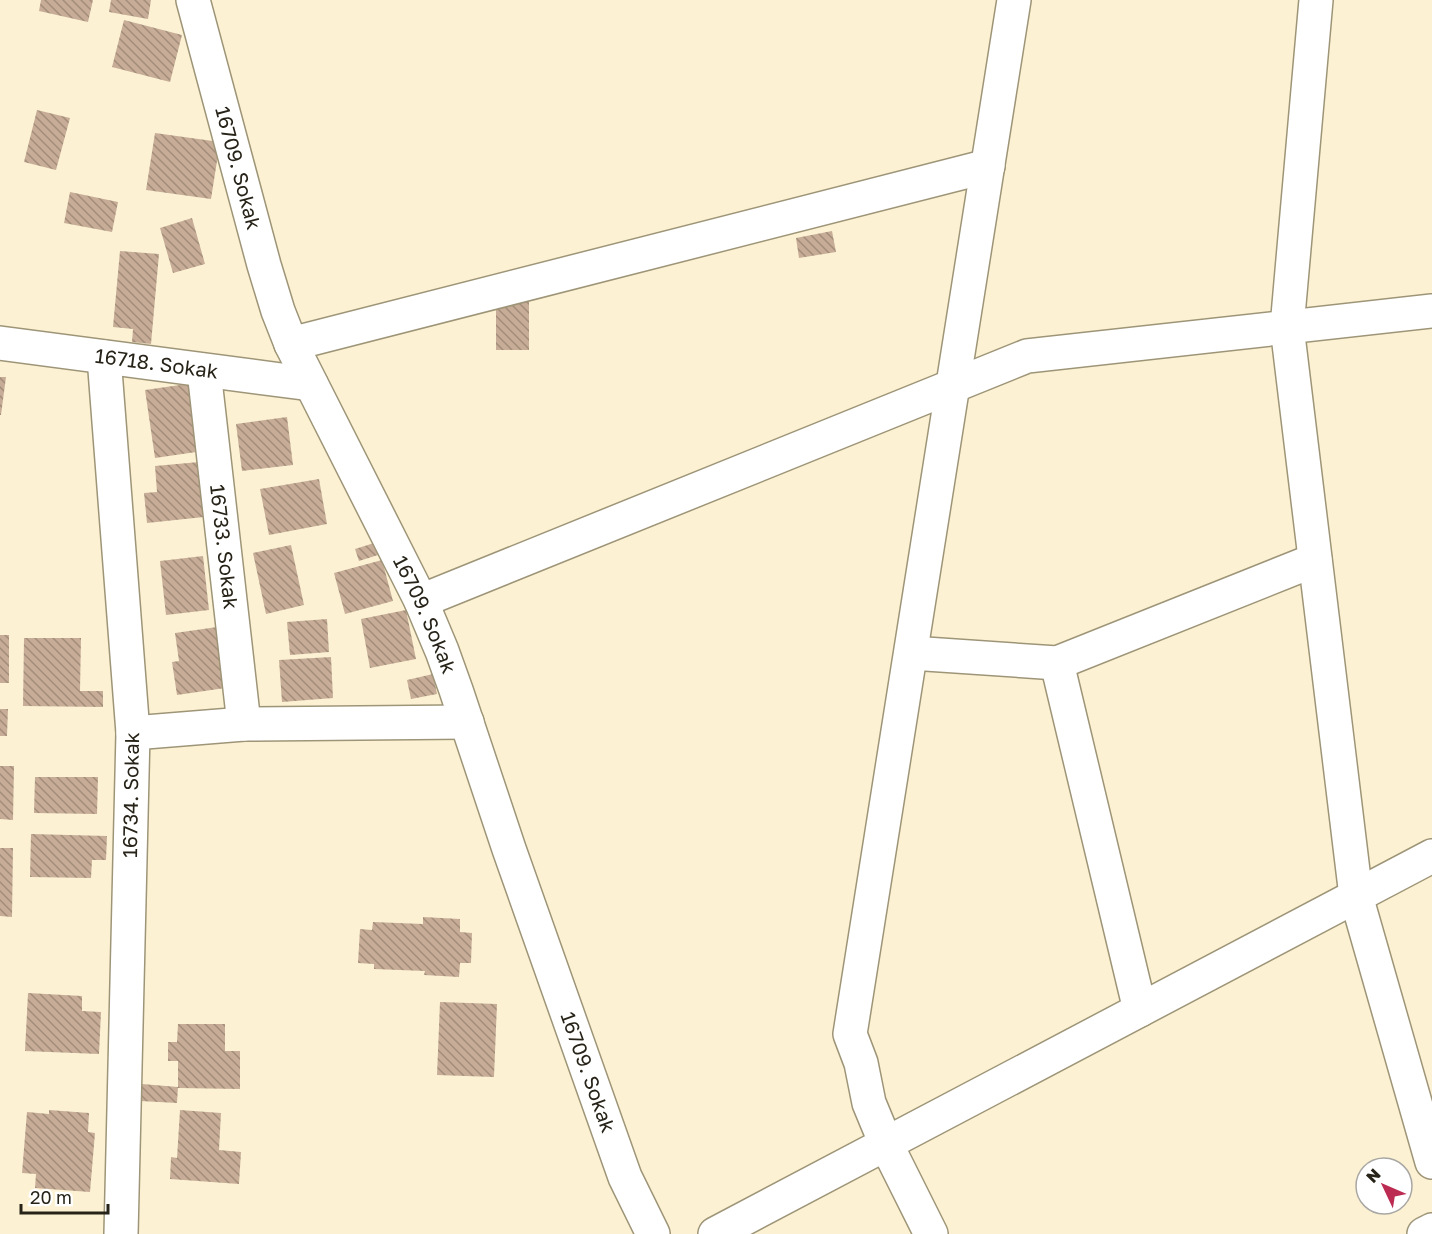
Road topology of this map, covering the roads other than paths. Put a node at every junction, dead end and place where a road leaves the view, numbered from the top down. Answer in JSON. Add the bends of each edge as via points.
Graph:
{"nodes":[{"id":1,"x":193,"y":0,"type":"edge"},
{"id":2,"x":1014,"y":0,"type":"edge"},
{"id":3,"x":1316,"y":0,"type":"edge"},
{"id":4,"x":987,"y":166,"type":"junction"},
{"id":5,"x":1432,"y":311,"type":"edge"},
{"id":6,"x":1287,"y":327,"type":"junction"},
{"id":7,"x":0,"y":343,"type":"edge"},
{"id":8,"x":291,"y":344,"type":"junction"},
{"id":9,"x":104,"y":357,"type":"junction"},
{"id":10,"x":204,"y":370,"type":"junction"},
{"id":11,"x":311,"y":384,"type":"junction"},
{"id":12,"x":952,"y":386,"type":"junction"},
{"id":13,"x":1315,"y":560,"type":"junction"},
{"id":14,"x":421,"y":601,"type":"junction"},
{"id":15,"x":911,"y":653,"type":"junction"},
{"id":16,"x":1057,"y":663,"type":"junction"},
{"id":17,"x":467,"y":722,"type":"junction"},
{"id":18,"x":244,"y":724,"type":"junction"},
{"id":19,"x":133,"y":733,"type":"junction"},
{"id":20,"x":1432,"y":856,"type":"edge"},
{"id":21,"x":1356,"y":896,"type":"junction"},
{"id":22,"x":1140,"y":1010,"type":"junction"},
{"id":23,"x":886,"y":1144,"type":"junction"},
{"id":24,"x":1432,"y":1162,"type":"edge"},
{"id":25,"x":1432,"y":1230,"type":"edge"},
{"id":26,"x":121,"y":1234,"type":"edge"},
{"id":27,"x":653,"y":1234,"type":"edge"},
{"id":28,"x":715,"y":1234,"type":"edge"},
{"id":29,"x":931,"y":1234,"type":"edge"},
{"id":30,"x":1424,"y":1234,"type":"edge"}],
"edges":[{"from":1,"to":8,"type":"street","name":"16709. Sokak","via":[[264,265]]},
{"from":2,"to":4,"type":"street"},
{"from":3,"to":6,"type":"street"},
{"from":4,"to":8,"type":"street"},
{"from":4,"to":12,"type":"street"},
{"from":5,"to":6,"type":"street"},
{"from":6,"to":12,"type":"street","via":[[1027,356]]},
{"from":6,"to":13,"type":"street"},
{"from":7,"to":9,"type":"street","name":"16718. Sokak"},
{"from":8,"to":11,"type":"street","name":"16709. Sokak"},
{"from":9,"to":10,"type":"street","name":"16718. Sokak"},
{"from":9,"to":19,"type":"street","name":"16734. Sokak"},
{"from":10,"to":11,"type":"street","name":"16718. Sokak"},
{"from":10,"to":18,"type":"street","name":"16733. Sokak"},
{"from":11,"to":14,"type":"street","name":"16709. Sokak"},
{"from":12,"to":14,"type":"street"},
{"from":12,"to":15,"type":"street"},
{"from":13,"to":16,"type":"street"},
{"from":13,"to":21,"type":"street"},
{"from":14,"to":17,"type":"street","name":"16709. Sokak"},
{"from":15,"to":16,"type":"street"},
{"from":15,"to":23,"type":"street","via":[[850,1034],[869,1102]]},
{"from":16,"to":22,"type":"street"},
{"from":17,"to":18,"type":"street"},
{"from":17,"to":27,"type":"street","name":"16709. Sokak","via":[[625,1177]]},
{"from":18,"to":19,"type":"street"},
{"from":19,"to":26,"type":"street","name":"16734. Sokak"},
{"from":20,"to":21,"type":"street"},
{"from":21,"to":22,"type":"street"},
{"from":21,"to":24,"type":"street"},
{"from":22,"to":23,"type":"street"},
{"from":23,"to":28,"type":"street"},
{"from":23,"to":29,"type":"street"},
{"from":25,"to":30,"type":"street"}]}
